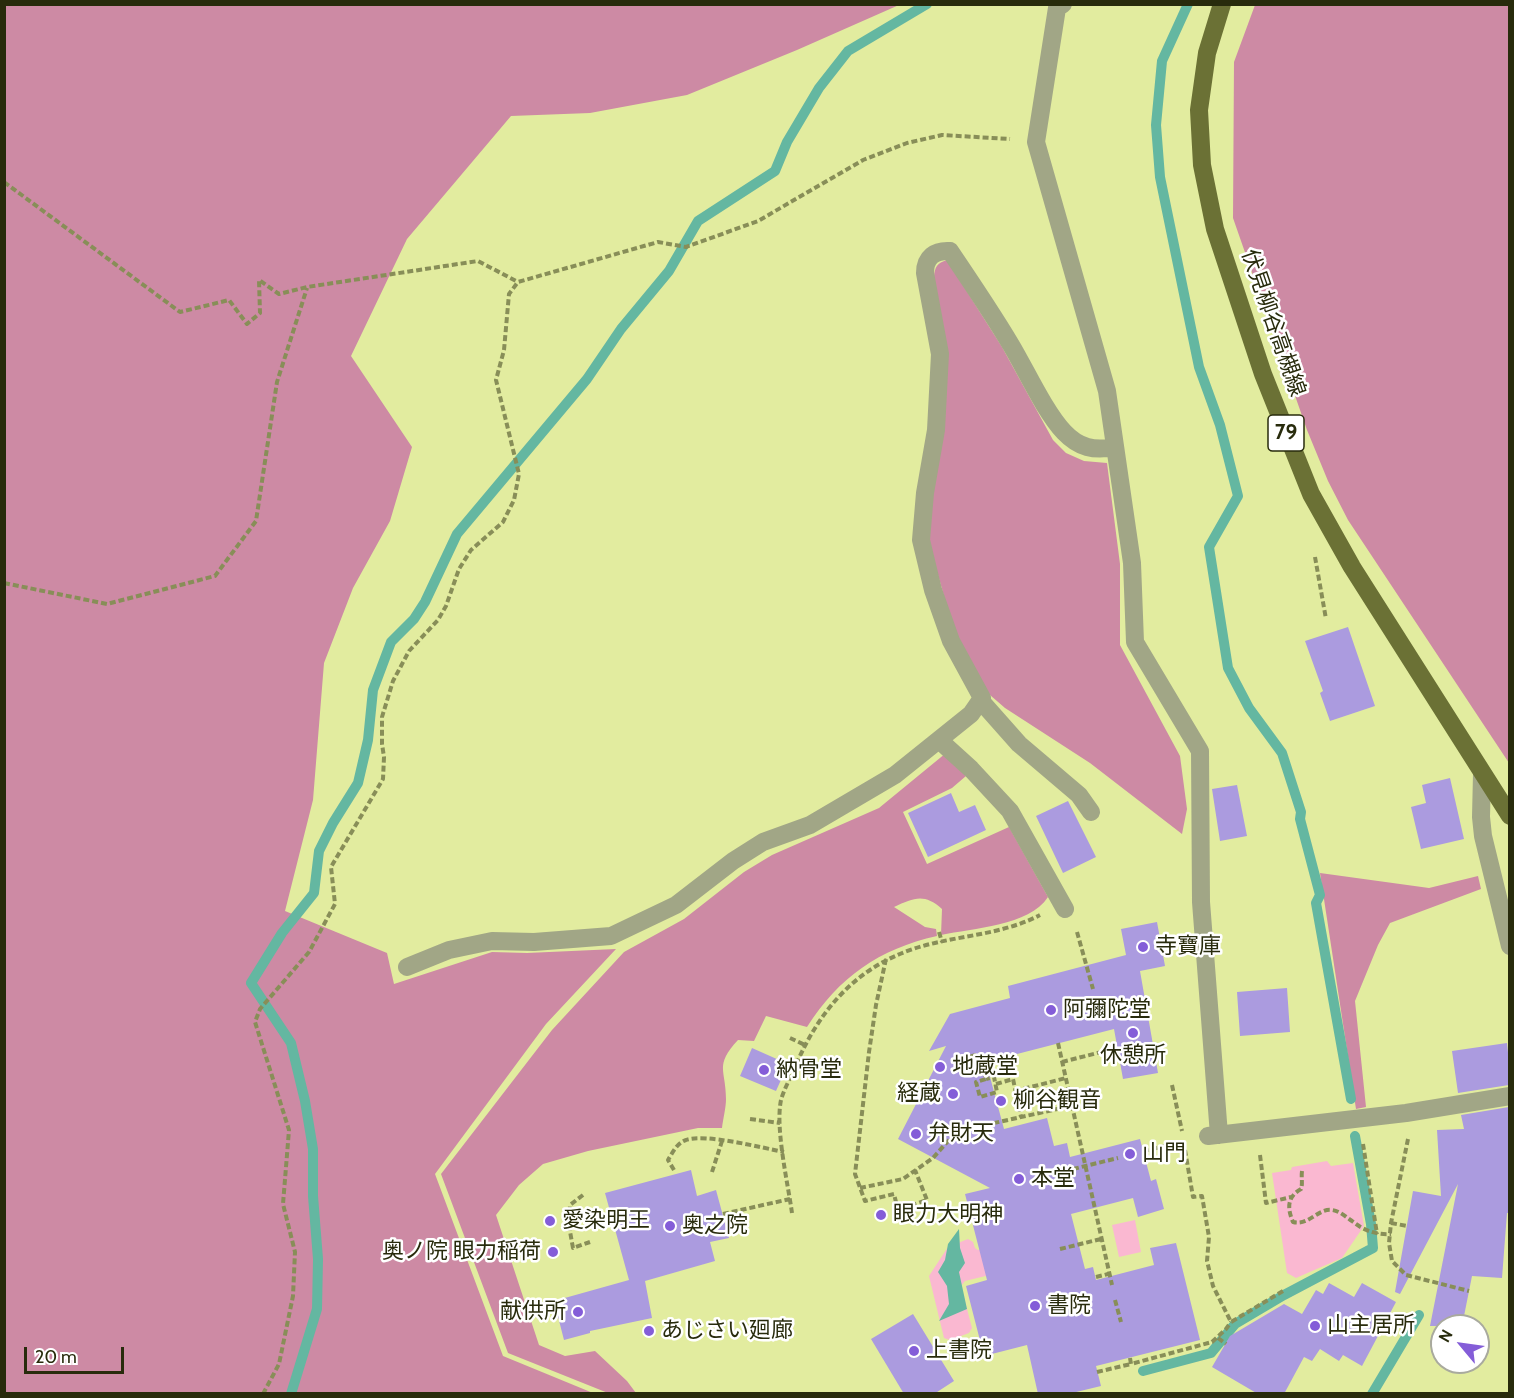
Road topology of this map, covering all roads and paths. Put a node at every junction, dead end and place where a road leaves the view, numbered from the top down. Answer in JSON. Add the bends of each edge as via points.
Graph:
{"nodes":[{"id":1,"x":1062,"y":4,"type":"edge"},
{"id":2,"x":1222,"y":4,"type":"edge"},
{"id":3,"x":1036,"y":141,"type":"junction"},
{"id":4,"x":4,"y":182,"type":"edge"},
{"id":5,"x":518,"y":282,"type":"junction"},
{"id":6,"x":307,"y":287,"type":"junction"},
{"id":7,"x":1115,"y":447,"type":"junction"},
{"id":8,"x":4,"y":583,"type":"edge"},
{"id":9,"x":980,"y":700,"type":"junction"},
{"id":10,"x":939,"y":740,"type":"junction"},
{"id":11,"x":1482,"y":774,"type":"junction"},
{"id":12,"x":1091,"y":812,"type":"dead end"},
{"id":13,"x":1509,"y":816,"type":"edge"},
{"id":14,"x":1062,"y":902,"type":"junction"},
{"id":15,"x":939,"y":932,"type":"dead end"},
{"id":16,"x":942,"y":942,"type":"junction"},
{"id":17,"x":1509,"y":946,"type":"edge"},
{"id":18,"x":886,"y":959,"type":"junction"},
{"id":19,"x":406,"y":967,"type":"dead end"},
{"id":20,"x":1092,"y":989,"type":"dead end"},
{"id":21,"x":790,"y":1038,"type":"dead end"},
{"id":22,"x":1058,"y":1043,"type":"dead end"},
{"id":23,"x":805,"y":1045,"type":"junction"},
{"id":24,"x":1117,"y":1048,"type":"dead end"},
{"id":25,"x":953,"y":1061,"type":"dead end"},
{"id":26,"x":1062,"y":1062,"type":"junction"},
{"id":27,"x":782,"y":1077,"type":"dead end"},
{"id":28,"x":1066,"y":1078,"type":"junction"},
{"id":29,"x":986,"y":1079,"type":"junction"},
{"id":30,"x":790,"y":1080,"type":"junction"},
{"id":31,"x":996,"y":1084,"type":"junction"},
{"id":32,"x":1172,"y":1085,"type":"dead end"},
{"id":33,"x":1015,"y":1091,"type":"junction"},
{"id":34,"x":1509,"y":1096,"type":"edge"},
{"id":35,"x":1071,"y":1106,"type":"junction"},
{"id":36,"x":1406,"y":1113,"type":"junction"},
{"id":37,"x":1021,"y":1117,"type":"junction"},
{"id":38,"x":750,"y":1119,"type":"dead end"},
{"id":39,"x":780,"y":1123,"type":"junction"},
{"id":40,"x":967,"y":1129,"type":"dead end"},
{"id":41,"x":1257,"y":1130,"type":"junction"},
{"id":42,"x":957,"y":1131,"type":"dead end"},
{"id":43,"x":722,"y":1141,"type":"junction"},
{"id":44,"x":1363,"y":1141,"type":"dead end"},
{"id":45,"x":1181,"y":1143,"type":"dead end"},
{"id":46,"x":1143,"y":1151,"type":"dead end"},
{"id":47,"x":784,"y":1152,"type":"junction"},
{"id":48,"x":1118,"y":1158,"type":"dead end"},
{"id":49,"x":1085,"y":1167,"type":"junction"},
{"id":50,"x":1073,"y":1169,"type":"dead end"},
{"id":51,"x":674,"y":1170,"type":"dead end"},
{"id":52,"x":915,"y":1170,"type":"junction"},
{"id":53,"x":1302,"y":1171,"type":"dead end"},
{"id":54,"x":712,"y":1172,"type":"dead end"},
{"id":55,"x":860,"y":1188,"type":"junction"},
{"id":56,"x":583,"y":1195,"type":"dead end"},
{"id":57,"x":1291,"y":1197,"type":"junction"},
{"id":58,"x":790,"y":1199,"type":"junction"},
{"id":59,"x":792,"y":1213,"type":"dead end"},
{"id":60,"x":723,"y":1214,"type":"dead end"},
{"id":61,"x":1391,"y":1223,"type":"junction"},
{"id":62,"x":1407,"y":1226,"type":"dead end"},
{"id":63,"x":1376,"y":1234,"type":"junction"},
{"id":64,"x":1390,"y":1234,"type":"junction"},
{"id":65,"x":1101,"y":1239,"type":"junction"},
{"id":66,"x":590,"y":1242,"type":"dead end"},
{"id":67,"x":1060,"y":1249,"type":"dead end"},
{"id":68,"x":1108,"y":1274,"type":"junction"},
{"id":69,"x":1096,"y":1277,"type":"dead end"},
{"id":70,"x":1112,"y":1285,"type":"dead end"},
{"id":71,"x":1469,"y":1291,"type":"dead end"},
{"id":72,"x":1283,"y":1292,"type":"dead end"},
{"id":73,"x":1115,"y":1300,"type":"dead end"},
{"id":74,"x":1121,"y":1322,"type":"dead end"},
{"id":75,"x":1231,"y":1322,"type":"junction"},
{"id":76,"x":1218,"y":1338,"type":"junction"},
{"id":77,"x":1226,"y":1344,"type":"dead end"},
{"id":78,"x":1130,"y":1358,"type":"dead end"},
{"id":79,"x":1131,"y":1364,"type":"junction"},
{"id":80,"x":1097,"y":1372,"type":"dead end"},
{"id":81,"x":263,"y":1394,"type":"edge"}],
"edges":[{"from":1,"to":3,"type":"lane","via":[[1057,8]]},
{"from":2,"to":11,"type":"main road","name":"伏見柳谷高槻線","number":"79","via":[[1207,53],[1199,110],[1202,165],[1215,229],[1263,374],[1311,494],[1352,567]]},
{"from":3,"to":5,"type":"path","via":[[942,135],[907,143],[863,160],[758,221],[686,248],[658,242]]},
{"from":3,"to":7,"type":"lane","via":[[1107,391]]},
{"from":4,"to":6,"type":"path","via":[[180,312],[229,300],[247,324],[260,313],[259,280],[279,294]]},
{"from":5,"to":6,"type":"path","via":[[478,261]]},
{"from":5,"to":81,"type":"path","via":[[509,294],[504,350],[496,380],[519,474],[514,500],[503,522],[471,550],[438,620],[409,651],[393,681],[382,717],[383,780],[331,867],[335,904],[309,952],[260,1009],[255,1022],[289,1130],[283,1204],[295,1252],[293,1296],[279,1364]]},
{"from":6,"to":8,"type":"path","via":[[277,382],[256,521],[215,576],[106,604]]},
{"from":7,"to":9,"type":"lane","via":[[1085,447],[1065,433],[950,251],[931,256],[925,273],[940,354],[936,430],[921,540],[951,641]]},
{"from":7,"to":41,"type":"lane","via":[[1132,563],[1135,642],[1200,751],[1201,902],[1213,1136]]},
{"from":9,"to":10,"type":"lane","via":[[971,714]]},
{"from":9,"to":12,"type":"lane","via":[[1019,744],[1079,795]]},
{"from":10,"to":14,"type":"lane","via":[[1010,812]]},
{"from":10,"to":19,"type":"lane","via":[[895,775],[810,825],[763,842],[676,905],[611,936],[534,942],[492,940],[449,950]]},
{"from":11,"to":13,"type":"main road","name":"伏見柳谷高槻線","number":"79"},
{"from":11,"to":17,"type":"lane","via":[[1483,836]]},
{"from":14,"to":16,"type":"path","via":[[1028,921]]},
{"from":14,"to":20,"type":"path","via":[[1078,933]]},
{"from":15,"to":16,"type":"path"},
{"from":16,"to":18,"type":"path"},
{"from":18,"to":23,"type":"path","via":[[859,977],[824,1012]]},
{"from":18,"to":55,"type":"path","via":[[876,1005],[855,1174]]},
{"from":21,"to":23,"type":"path"},
{"from":22,"to":26,"type":"path"},
{"from":23,"to":30,"type":"path"},
{"from":24,"to":26,"type":"path"},
{"from":25,"to":29,"type":"path","via":[[980,1054]]},
{"from":26,"to":28,"type":"path"},
{"from":27,"to":30,"type":"path"},
{"from":28,"to":33,"type":"path"},
{"from":28,"to":35,"type":"path"},
{"from":29,"to":31,"type":"path","via":[[994,1077]]},
{"from":29,"to":31,"type":"path","via":[[976,1082],[980,1097],[997,1092]]},
{"from":30,"to":39,"type":"path","via":[[781,1101]]},
{"from":31,"to":33,"type":"path","via":[[1013,1079]]},
{"from":32,"to":75,"type":"path","via":[[1193,1197],[1202,1196],[1213,1286]]},
{"from":33,"to":37,"type":"path"},
{"from":34,"to":36,"type":"lane"},
{"from":35,"to":37,"type":"path"},
{"from":35,"to":49,"type":"path"},
{"from":36,"to":41,"type":"lane"},
{"from":36,"to":61,"type":"path","via":[[1408,1137]]},
{"from":37,"to":40,"type":"path"},
{"from":38,"to":39,"type":"path"},
{"from":39,"to":47,"type":"path"},
{"from":41,"to":57,"type":"path","via":[[1266,1203]]},
{"from":42,"to":52,"type":"path","via":[[933,1158]]},
{"from":43,"to":47,"type":"path"},
{"from":43,"to":51,"type":"path","via":[[686,1140],[674,1148],[668,1160]]},
{"from":43,"to":54,"type":"path"},
{"from":44,"to":63,"type":"path"},
{"from":45,"to":46,"type":"path"},
{"from":47,"to":58,"type":"path"},
{"from":48,"to":49,"type":"path"},
{"from":49,"to":50,"type":"path"},
{"from":49,"to":65,"type":"path"},
{"from":52,"to":55,"type":"path","via":[[903,1179]]},
{"from":52,"to":55,"type":"path","via":[[927,1200],[898,1209],[894,1194],[865,1201]]},
{"from":53,"to":57,"type":"path","via":[[1301,1189]]},
{"from":56,"to":66,"type":"path","via":[[570,1205],[569,1226],[573,1248]]},
{"from":57,"to":63,"type":"path","via":[[1293,1222],[1300,1224],[1332,1210]]},
{"from":58,"to":59,"type":"path"},
{"from":58,"to":60,"type":"path"},
{"from":61,"to":62,"type":"path"},
{"from":61,"to":64,"type":"path"},
{"from":63,"to":64,"type":"path"},
{"from":64,"to":71,"type":"path","via":[[1392,1261],[1406,1275]]},
{"from":65,"to":67,"type":"path"},
{"from":65,"to":68,"type":"path"},
{"from":68,"to":69,"type":"path"},
{"from":68,"to":70,"type":"path"},
{"from":72,"to":75,"type":"path"},
{"from":73,"to":74,"type":"path"},
{"from":75,"to":76,"type":"path"},
{"from":76,"to":77,"type":"path"},
{"from":76,"to":79,"type":"path"},
{"from":78,"to":79,"type":"path"},
{"from":79,"to":80,"type":"path"}]}
